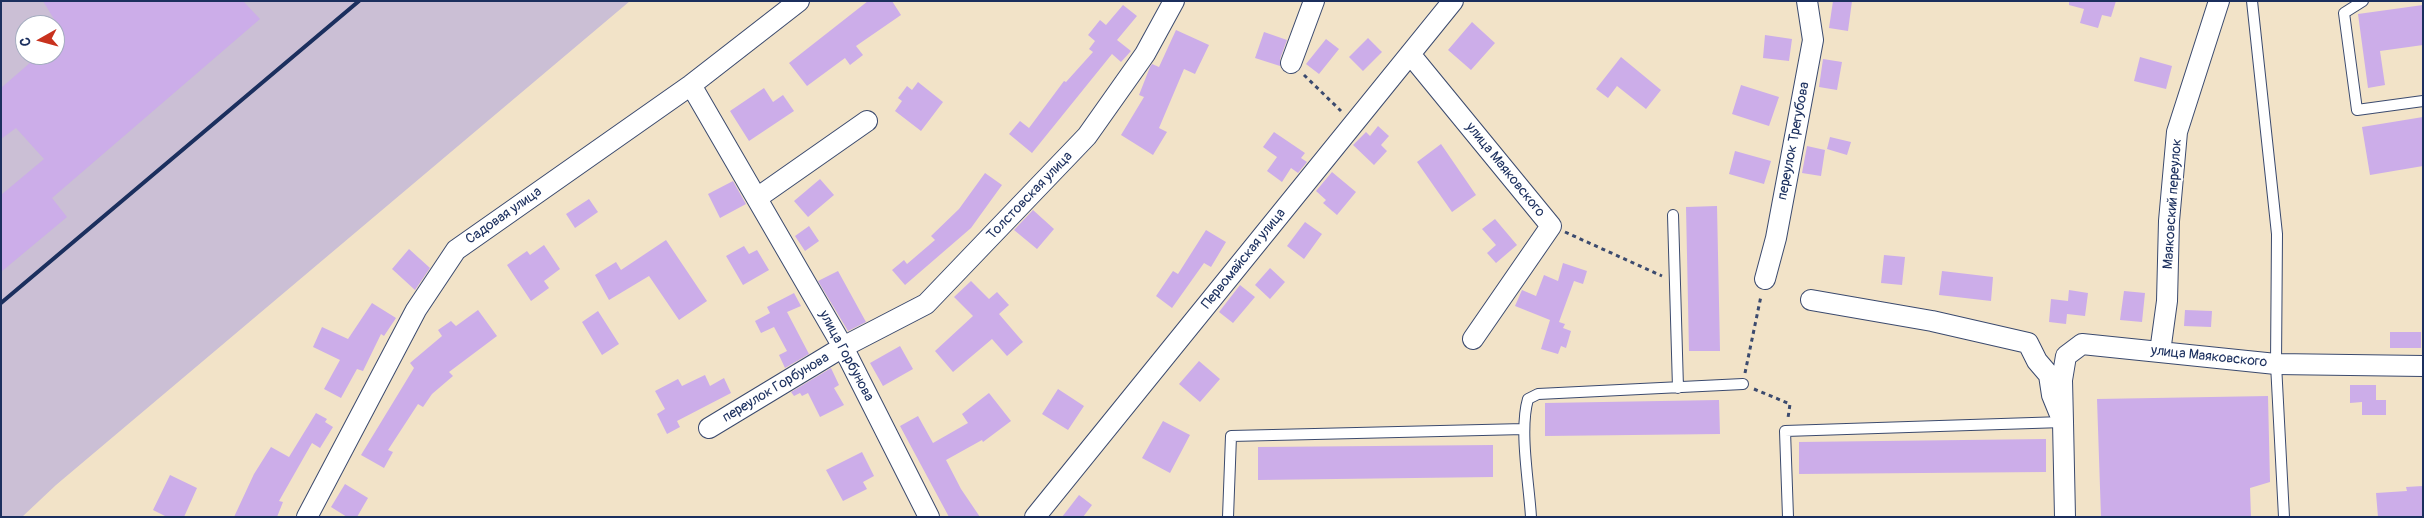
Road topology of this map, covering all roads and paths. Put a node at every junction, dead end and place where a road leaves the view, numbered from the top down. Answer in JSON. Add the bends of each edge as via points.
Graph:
{"nodes":[{"id":1,"x":798,"y":1,"type":"edge"},
{"id":2,"x":1174,"y":1,"type":"edge"},
{"id":3,"x":1314,"y":1,"type":"edge"},
{"id":4,"x":1453,"y":1,"type":"edge"},
{"id":5,"x":1807,"y":1,"type":"edge"},
{"id":6,"x":2218,"y":1,"type":"edge"},
{"id":7,"x":2252,"y":1,"type":"edge"},
{"id":8,"x":2364,"y":1,"type":"edge"},
{"id":9,"x":1410,"y":54,"type":"junction"},
{"id":10,"x":1291,"y":63,"type":"joint"},
{"id":11,"x":692,"y":85,"type":"junction"},
{"id":12,"x":2423,"y":101,"type":"edge"},
{"id":13,"x":867,"y":121,"type":"dead end"},
{"id":14,"x":1354,"y":124,"type":"junction"},
{"id":15,"x":757,"y":198,"type":"junction"},
{"id":16,"x":1673,"y":215,"type":"dead end"},
{"id":17,"x":1551,"y":226,"type":"junction"},
{"id":18,"x":1764,"y":280,"type":"joint"},
{"id":19,"x":1673,"y":281,"type":"junction"},
{"id":20,"x":1811,"y":300,"type":"dead end"},
{"id":21,"x":1473,"y":339,"type":"dead end"},
{"id":22,"x":843,"y":347,"type":"junction"},
{"id":23,"x":2160,"y":352,"type":"junction"},
{"id":24,"x":2276,"y":364,"type":"junction"},
{"id":25,"x":2423,"y":366,"type":"edge"},
{"id":26,"x":1743,"y":384,"type":"junction"},
{"id":27,"x":1678,"y":388,"type":"junction"},
{"id":28,"x":2063,"y":422,"type":"junction"},
{"id":29,"x":709,"y":428,"type":"dead end"},
{"id":30,"x":1524,"y":429,"type":"junction"},
{"id":31,"x":1785,"y":431,"type":"junction"},
{"id":32,"x":307,"y":517,"type":"edge"},
{"id":33,"x":929,"y":517,"type":"edge"},
{"id":34,"x":1036,"y":517,"type":"edge"},
{"id":35,"x":1228,"y":517,"type":"edge"},
{"id":36,"x":1532,"y":517,"type":"edge"},
{"id":37,"x":1788,"y":517,"type":"edge"},
{"id":38,"x":2065,"y":517,"type":"edge"},
{"id":39,"x":2284,"y":517,"type":"edge"}],
"edges":[{"from":1,"to":11,"type":"street","name":"Садовая улица"},
{"from":2,"to":22,"type":"street","name":"Толстовская улица","via":[[1144,54],[1074,150],[926,304]]},
{"from":3,"to":10,"type":"street"},
{"from":4,"to":9,"type":"street","name":"Первомайская улица"},
{"from":5,"to":18,"type":"street","name":"переулок Трегубова","via":[[1813,40],[1776,238]]},
{"from":6,"to":23,"type":"street","name":"Маяковский переулок","via":[[2177,132],[2169,221],[2167,301]]},
{"from":7,"to":24,"type":"lane","via":[[2277,234]]},
{"from":8,"to":12,"type":"lane","via":[[2344,13],[2357,110]]},
{"from":9,"to":14,"type":"street","name":"Первомайская улица"},
{"from":9,"to":17,"type":"street","name":"улица Маяковского"},
{"from":10,"to":14,"type":"path"},
{"from":11,"to":15,"type":"street","name":"улица Горбунова"},
{"from":11,"to":32,"type":"street","name":"Садовая улица","via":[[456,250],[416,310]]},
{"from":13,"to":15,"type":"street"},
{"from":14,"to":34,"type":"street","name":"Первомайская улица"},
{"from":15,"to":22,"type":"street","name":"улица Горбунова"},
{"from":16,"to":19,"type":"lane"},
{"from":17,"to":19,"type":"path"},
{"from":17,"to":21,"type":"street","name":"улица Маяковского"},
{"from":18,"to":26,"type":"path"},
{"from":19,"to":27,"type":"lane"},
{"from":20,"to":28,"type":"street","name":"улица Маяковского","via":[[1932,321],[2028,343],[2049,375],[2052,395]]},
{"from":22,"to":29,"type":"street","name":"переулок Горбунова"},
{"from":22,"to":33,"type":"street","name":"улица Горбунова"},
{"from":23,"to":24,"type":"street","name":"улица Маяковского"},
{"from":23,"to":28,"type":"street","name":"улица Маяковского","via":[[2082,344],[2066,356],[2062,380]]},
{"from":24,"to":25,"type":"street","name":"улица Маяковского"},
{"from":24,"to":39,"type":"lane"},
{"from":26,"to":27,"type":"lane"},
{"from":26,"to":31,"type":"path","via":[[1790,404]]},
{"from":27,"to":30,"type":"lane","via":[[1538,394],[1528,399]]},
{"from":28,"to":31,"type":"lane"},
{"from":28,"to":38,"type":"street","name":"улица Маяковского"},
{"from":30,"to":35,"type":"lane","via":[[1231,436]]},
{"from":30,"to":36,"type":"lane"},
{"from":31,"to":37,"type":"lane"}]}
